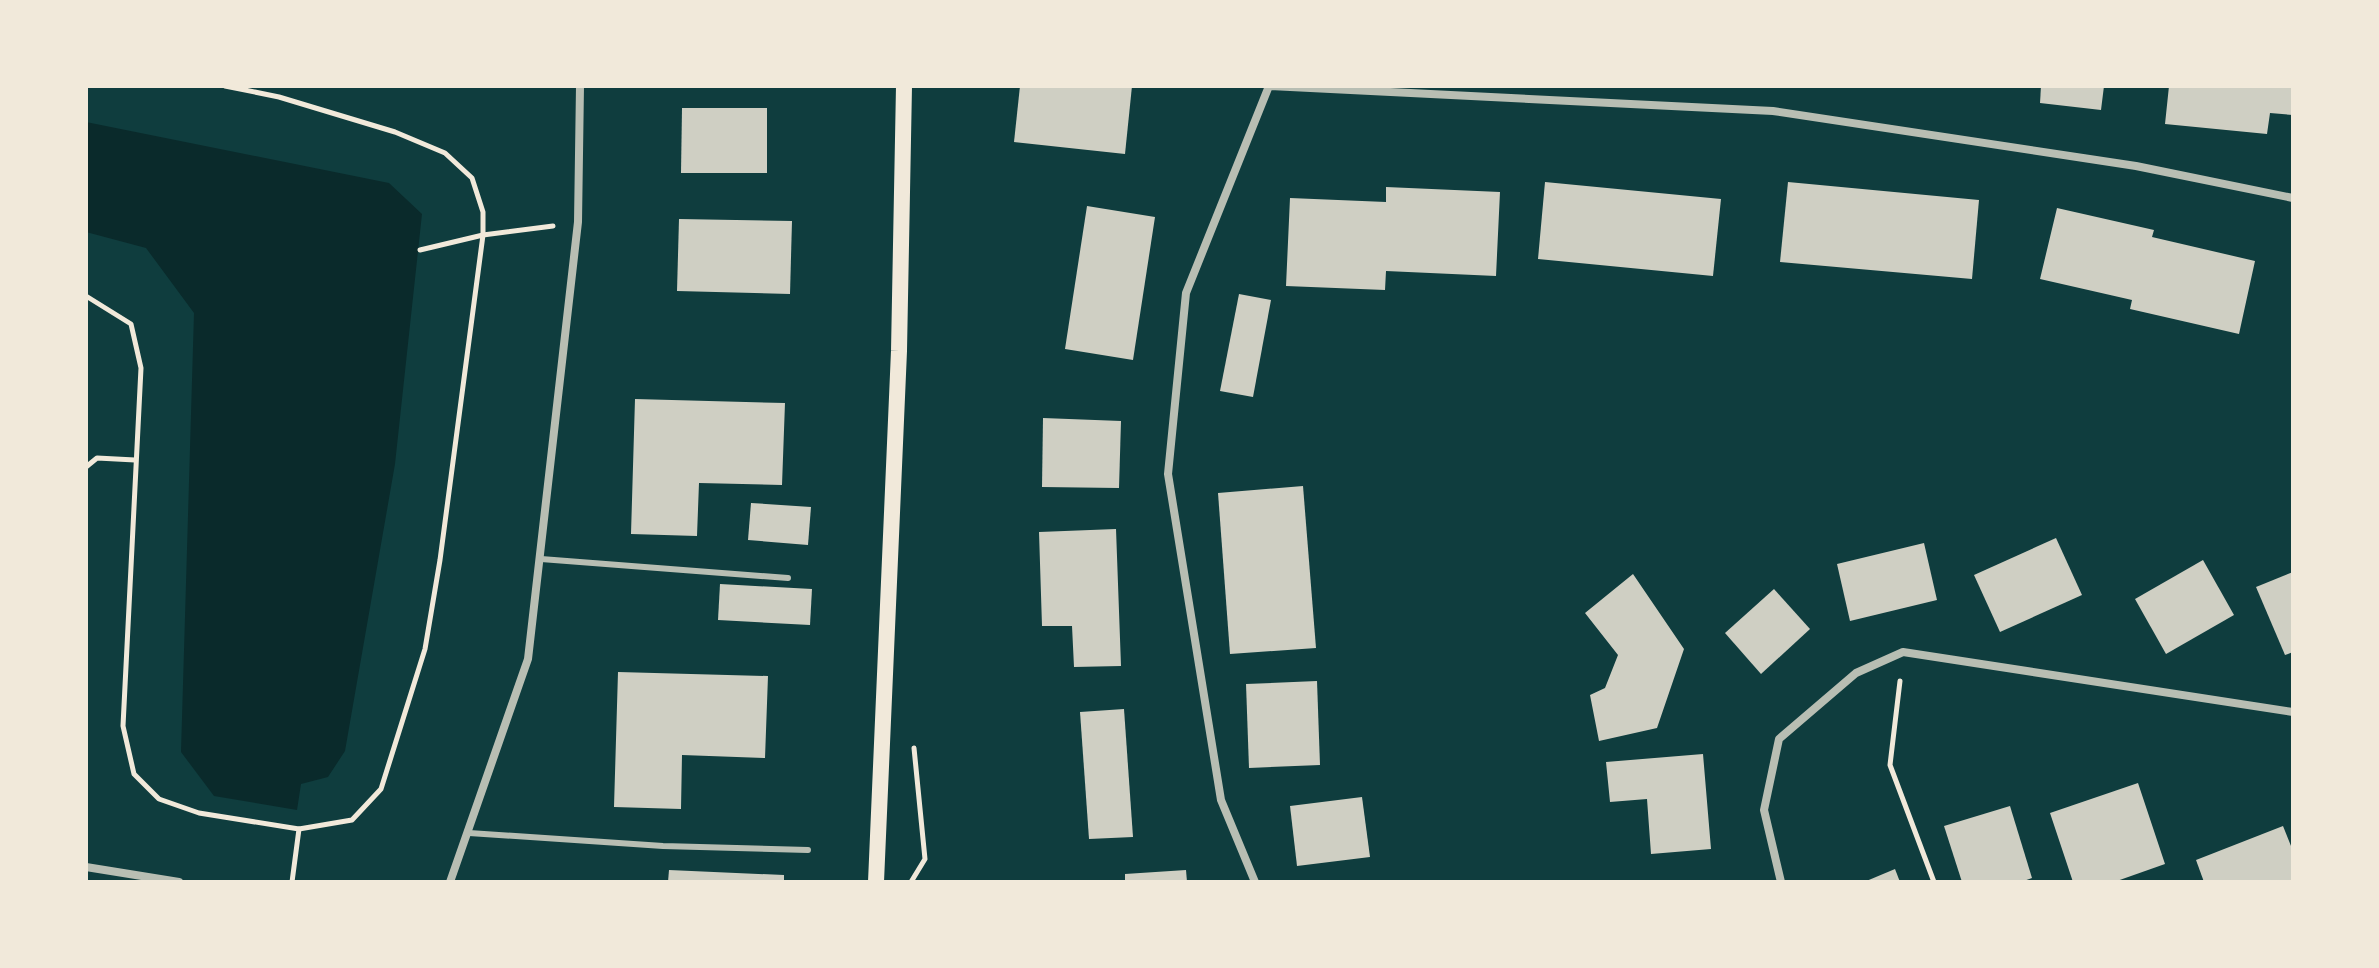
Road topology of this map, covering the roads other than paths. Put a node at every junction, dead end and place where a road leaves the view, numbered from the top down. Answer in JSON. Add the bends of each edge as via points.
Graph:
{"nodes":[{"id":1,"x":580,"y":86,"type":"edge"},
{"id":2,"x":904,"y":86,"type":"edge"},
{"id":3,"x":1269,"y":86,"type":"edge"},
{"id":4,"x":2293,"y":198,"type":"edge"},
{"id":5,"x":541,"y":559,"type":"junction"},
{"id":6,"x":788,"y":578,"type":"dead end"},
{"id":7,"x":2293,"y":712,"type":"edge"},
{"id":8,"x":469,"y":833,"type":"junction"},
{"id":9,"x":808,"y":850,"type":"dead end"},
{"id":10,"x":86,"y":867,"type":"edge"},
{"id":11,"x":179,"y":882,"type":"edge"},
{"id":12,"x":450,"y":882,"type":"edge"},
{"id":13,"x":876,"y":882,"type":"edge"},
{"id":14,"x":1255,"y":882,"type":"edge"},
{"id":15,"x":1781,"y":882,"type":"edge"}],
"edges":[{"from":1,"to":5,"type":"street","via":[[578,222]]},
{"from":2,"to":13,"type":"main road","via":[[899,351]]},
{"from":3,"to":4,"type":"street","via":[[1773,111],[2136,166]]},
{"from":3,"to":14,"type":"street","via":[[1186,293],[1168,474],[1221,800]]},
{"from":5,"to":6,"type":"lane"},
{"from":5,"to":8,"type":"street","via":[[528,659]]},
{"from":7,"to":15,"type":"street","via":[[1903,652],[1856,673],[1779,739],[1764,810]]},
{"from":8,"to":9,"type":"lane"},
{"from":8,"to":12,"type":"street"},
{"from":10,"to":11,"type":"street"}]}
